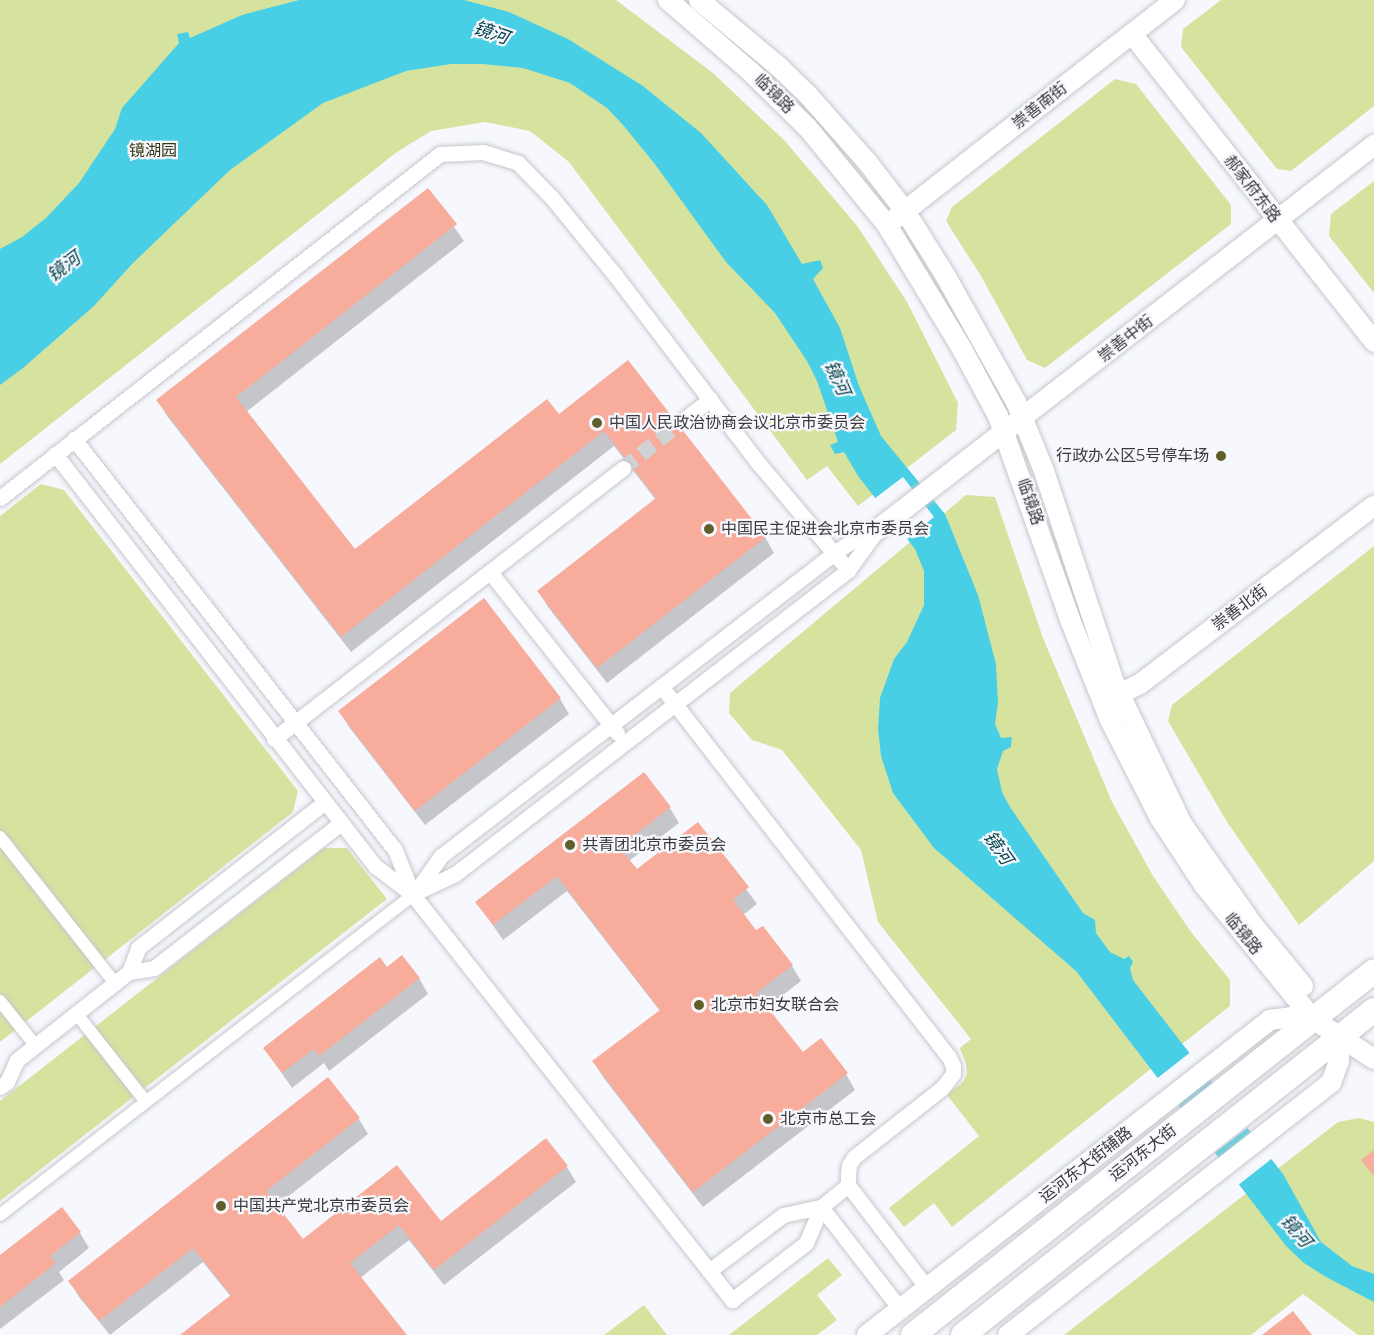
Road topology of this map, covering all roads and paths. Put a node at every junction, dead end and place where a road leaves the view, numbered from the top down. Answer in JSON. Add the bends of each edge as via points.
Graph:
{"nodes":[{"id":1,"x":668,"y":0,"type":"edge"},
{"id":2,"x":699,"y":0,"type":"edge"},
{"id":3,"x":1175,"y":0,"type":"edge"},
{"id":4,"x":1132,"y":34,"type":"junction"},
{"id":5,"x":1374,"y":145,"type":"edge"},
{"id":6,"x":905,"y":211,"type":"junction"},
{"id":7,"x":1277,"y":220,"type":"junction"},
{"id":8,"x":887,"y":225,"type":"junction"},
{"id":9,"x":1374,"y":342,"type":"edge"},
{"id":10,"x":710,"y":399,"type":"junction"},
{"id":11,"x":686,"y":418,"type":"tunnel mouth"},
{"id":12,"x":1021,"y":418,"type":"junction"},
{"id":13,"x":1003,"y":432,"type":"junction"},
{"id":14,"x":74,"y":439,"type":"junction"},
{"id":15,"x":55,"y":454,"type":"junction"},
{"id":16,"x":623,"y":468,"type":"tunnel mouth"},
{"id":17,"x":0,"y":498,"type":"edge"},
{"id":18,"x":1374,"y":506,"type":"edge"},
{"id":19,"x":877,"y":530,"type":"junction"},
{"id":20,"x":834,"y":553,"type":"junction"},
{"id":21,"x":848,"y":570,"type":"junction"},
{"id":22,"x":490,"y":572,"type":"junction"},
{"id":23,"x":661,"y":686,"type":"junction"},
{"id":24,"x":1111,"y":699,"type":"junction"},
{"id":25,"x":675,"y":704,"type":"junction"},
{"id":26,"x":295,"y":723,"type":"junction"},
{"id":27,"x":611,"y":725,"type":"junction"},
{"id":28,"x":274,"y":738,"type":"junction"},
{"id":29,"x":625,"y":742,"type":"junction"},
{"id":30,"x":325,"y":802,"type":"junction"},
{"id":31,"x":340,"y":823,"type":"junction"},
{"id":32,"x":0,"y":837,"type":"edge"},
{"id":33,"x":413,"y":895,"type":"junction"},
{"id":34,"x":1374,"y":971,"type":"edge"},
{"id":35,"x":129,"y":972,"type":"junction"},
{"id":36,"x":114,"y":983,"type":"junction"},
{"id":37,"x":0,"y":1001,"type":"edge"},
{"id":38,"x":1374,"y":1010,"type":"edge"},
{"id":39,"x":76,"y":1013,"type":"junction"},
{"id":40,"x":1318,"y":1014,"type":"junction"},
{"id":41,"x":1340,"y":1037,"type":"junction"},
{"id":42,"x":35,"y":1046,"type":"junction"},
{"id":43,"x":1374,"y":1059,"type":"edge"},
{"id":44,"x":17,"y":1060,"type":"junction"},
{"id":45,"x":0,"y":1062,"type":"edge"},
{"id":46,"x":0,"y":1087,"type":"edge"},
{"id":47,"x":146,"y":1102,"type":"junction"},
{"id":48,"x":848,"y":1185,"type":"junction"},
{"id":49,"x":821,"y":1206,"type":"junction"},
{"id":50,"x":0,"y":1215,"type":"edge"},
{"id":51,"x":709,"y":1271,"type":"junction"},
{"id":52,"x":927,"y":1288,"type":"junction"},
{"id":53,"x":900,"y":1309,"type":"junction"},
{"id":54,"x":867,"y":1335,"type":"edge"},
{"id":55,"x":913,"y":1335,"type":"edge"},
{"id":56,"x":963,"y":1335,"type":"edge"},
{"id":57,"x":1008,"y":1335,"type":"edge"}],
"edges":[{"from":1,"to":8,"type":"street","name":"临镜路","via":[[808,128]]},
{"from":2,"to":6,"type":"street","name":"临镜路","via":[[809,96]]},
{"from":3,"to":4,"type":"street","name":"崇善南街"},
{"from":4,"to":6,"type":"street","name":"崇善南街"},
{"from":4,"to":7,"type":"street","name":"郝家府东路"},
{"from":5,"to":7,"type":"street","name":"崇善中街"},
{"from":6,"to":8,"type":"street","name":"崇善南街"},
{"from":6,"to":12,"type":"street","name":"临镜路","via":[[945,275],[1016,402]]},
{"from":7,"to":9,"type":"street","name":"郝家府东路"},
{"from":7,"to":12,"type":"street","name":"崇善中街"},
{"from":8,"to":13,"type":"street","name":"临镜路","via":[[961,347]]},
{"from":10,"to":11,"type":"street"},
{"from":10,"to":14,"type":"street","via":[[553,199],[518,163],[499,155],[440,154]]},
{"from":10,"to":20,"type":"street"},
{"from":12,"to":13,"type":"street","name":"崇善中街"},
{"from":12,"to":24,"type":"street","name":"临镜路","via":[[1044,471]]},
{"from":13,"to":19,"type":"street","name":"崇善中街"},
{"from":13,"to":24,"type":"street","name":"临镜路","via":[[1069,617]]},
{"from":14,"to":15,"type":"street"},
{"from":14,"to":26,"type":"street"},
{"from":15,"to":17,"type":"street"},
{"from":15,"to":28,"type":"street"},
{"from":16,"to":22,"type":"street"},
{"from":18,"to":24,"type":"street","name":"崇善北街","via":[[1140,684]]},
{"from":19,"to":20,"type":"street","via":[[862,534]]},
{"from":19,"to":21,"type":"street"},
{"from":20,"to":21,"type":"street"},
{"from":20,"to":23,"type":"street"},
{"from":21,"to":25,"type":"street"},
{"from":22,"to":26,"type":"street"},
{"from":22,"to":27,"type":"street"},
{"from":23,"to":25,"type":"street"},
{"from":23,"to":27,"type":"street"},
{"from":24,"to":40,"type":"street","name":"临镜路","via":[[1182,824]]},
{"from":25,"to":29,"type":"street"},
{"from":25,"to":48,"type":"street","via":[[953,1066],[953,1074],[942,1088],[854,1157],[849,1165]]},
{"from":26,"to":28,"type":"street"},
{"from":26,"to":33,"type":"street","via":[[395,850]]},
{"from":27,"to":29,"type":"street"},
{"from":27,"to":33,"type":"street","via":[[441,856]]},
{"from":28,"to":30,"type":"street"},
{"from":29,"to":33,"type":"street","via":[[455,874]]},
{"from":30,"to":31,"type":"street"},
{"from":30,"to":35,"type":"street","via":[[138,948]]},
{"from":31,"to":33,"type":"street","via":[[375,866]]},
{"from":31,"to":35,"type":"street","via":[[154,968]]},
{"from":32,"to":36,"type":"street"},
{"from":33,"to":47,"type":"street"},
{"from":33,"to":51,"type":"street"},
{"from":34,"to":40,"type":"main road","name":"运河东大街"},
{"from":35,"to":36,"type":"street"},
{"from":36,"to":39,"type":"street"},
{"from":37,"to":42,"type":"street"},
{"from":38,"to":41,"type":"main road","name":"运河东大街"},
{"from":39,"to":42,"type":"street"},
{"from":39,"to":47,"type":"street"},
{"from":40,"to":41,"type":"street","name":"临镜路"},
{"from":40,"to":52,"type":"street","name":"运河东大街辅路","via":[[1270,1020]]},
{"from":40,"to":55,"type":"main road","name":"运河东大街"},
{"from":41,"to":43,"type":"street","name":"临镜路"},
{"from":41,"to":56,"type":"main road","name":"运河东大街"},
{"from":41,"to":57,"type":"street","via":[[1339,1061],[1331,1083]]},
{"from":42,"to":44,"type":"street"},
{"from":44,"to":45,"type":"street"},
{"from":44,"to":46,"type":"street","via":[[7,1082]]},
{"from":47,"to":50,"type":"street"},
{"from":48,"to":49,"type":"street"},
{"from":48,"to":52,"type":"street"},
{"from":49,"to":51,"type":"street","via":[[783,1215]]},
{"from":49,"to":51,"type":"street","via":[[806,1243],[732,1300]]},
{"from":49,"to":53,"type":"street"},
{"from":52,"to":53,"type":"street","name":"运河东大街辅路"},
{"from":53,"to":54,"type":"street","name":"运河东大街辅路"}]}
